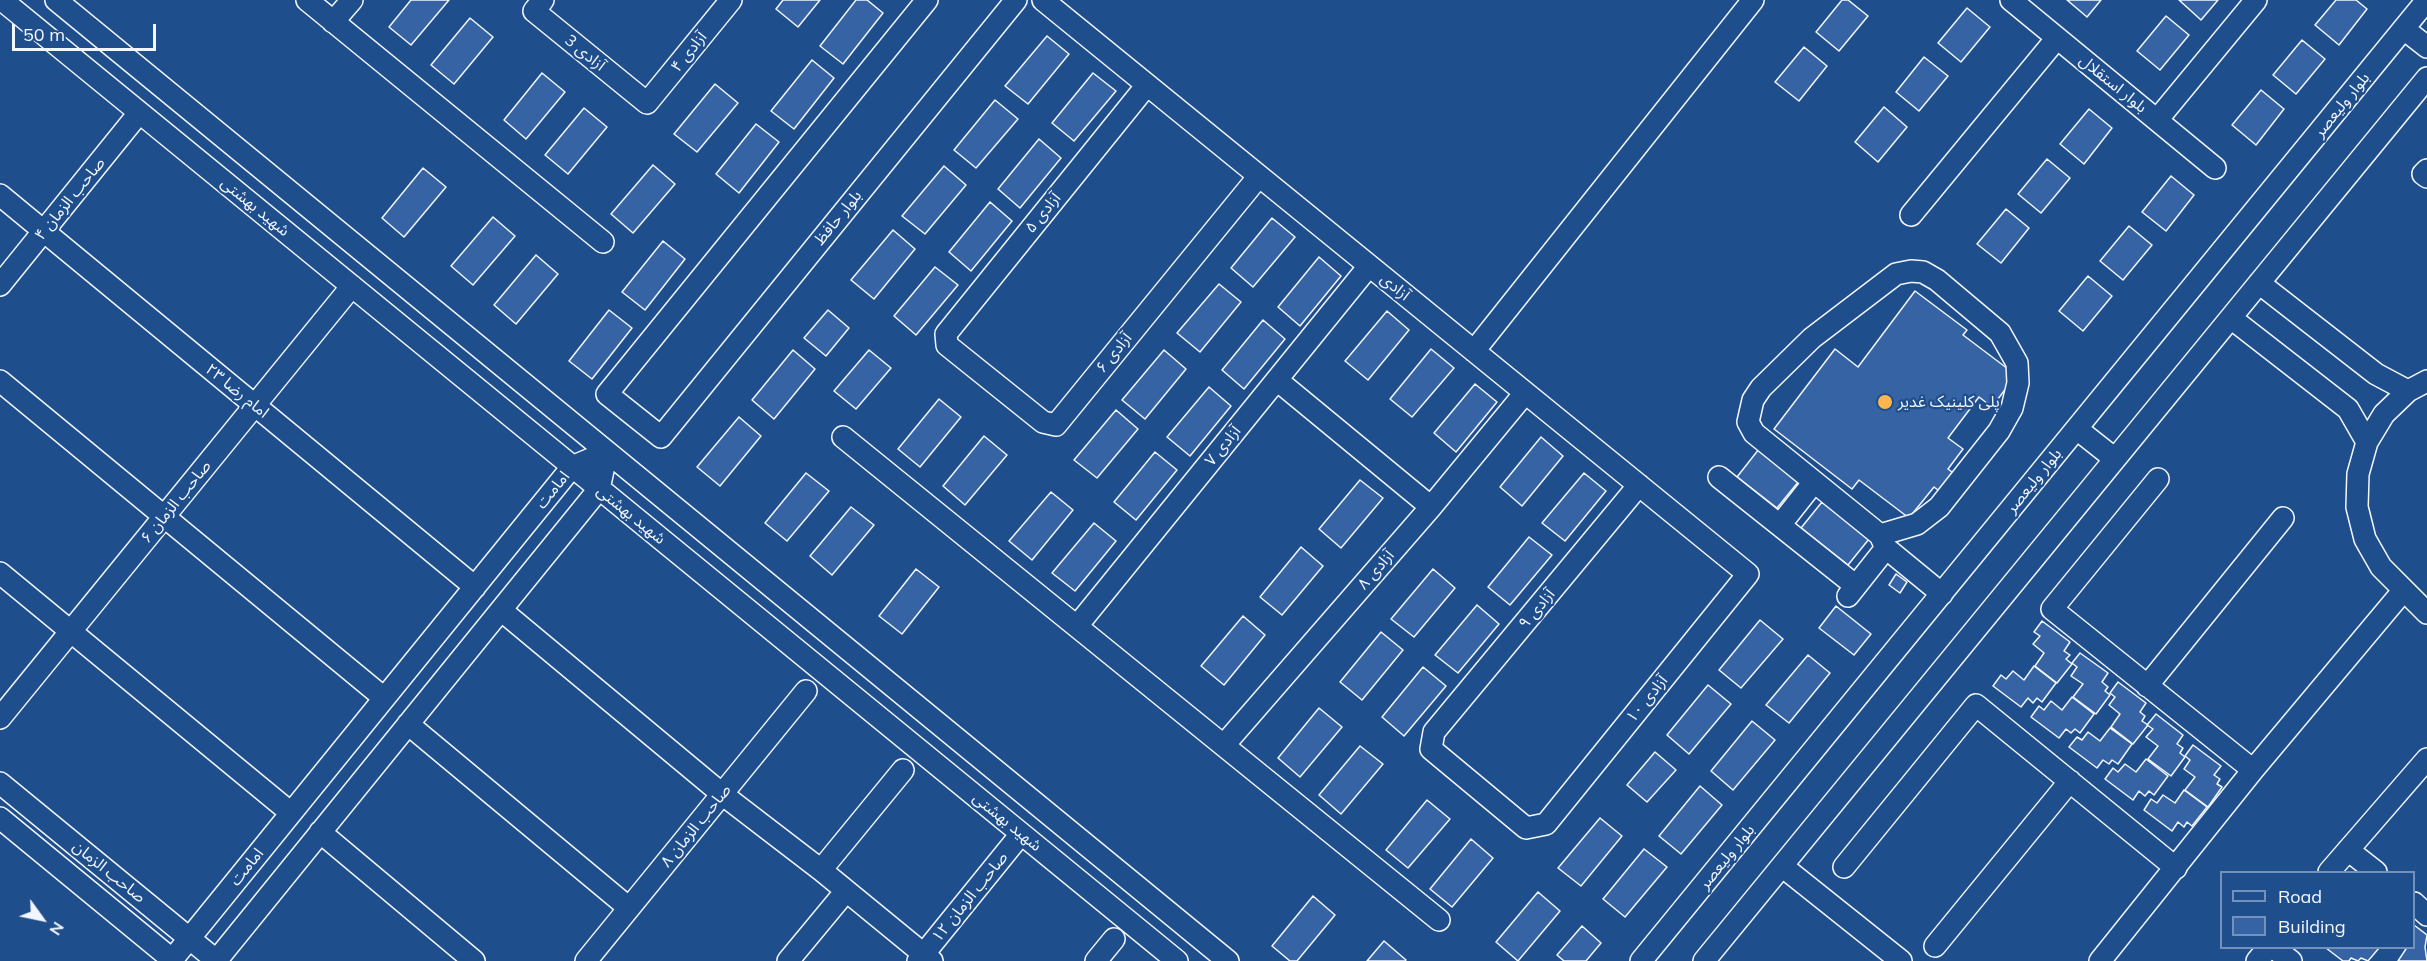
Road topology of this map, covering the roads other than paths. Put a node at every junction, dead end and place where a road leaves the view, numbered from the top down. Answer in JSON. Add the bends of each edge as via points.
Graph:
{"nodes":[{"id":1,"x":2,"y":0,"type":"edge"},
{"id":2,"x":56,"y":0,"type":"edge"},
{"id":3,"x":307,"y":0,"type":"edge"},
{"id":4,"x":352,"y":0,"type":"edge"},
{"id":5,"x":543,"y":0,"type":"edge"},
{"id":6,"x":731,"y":0,"type":"edge"},
{"id":7,"x":927,"y":0,"type":"edge"},
{"id":8,"x":1016,"y":0,"type":"edge"},
{"id":9,"x":1043,"y":0,"type":"edge"},
{"id":10,"x":1752,"y":0,"type":"edge"},
{"id":11,"x":2011,"y":0,"type":"edge"},
{"id":12,"x":2256,"y":0,"type":"edge"},
{"id":13,"x":2427,"y":0,"type":"edge"},
{"id":14,"x":333,"y":21,"type":"junction"},
{"id":15,"x":2404,"y":29,"type":"junction"},
{"id":16,"x":2057,"y":38,"type":"junction"},
{"id":17,"x":2427,"y":47,"type":"edge"},
{"id":18,"x":2427,"y":78,"type":"edge"},
{"id":19,"x":1147,"y":85,"type":"junction"},
{"id":20,"x":647,"y":103,"type":"joint"},
{"id":21,"x":139,"y":113,"type":"junction"},
{"id":22,"x":2157,"y":120,"type":"junction"},
{"id":23,"x":2215,"y":168,"type":"dead end"},
{"id":24,"x":2427,"y":170,"type":"edge"},
{"id":25,"x":1259,"y":176,"type":"junction"},
{"id":26,"x":2427,"y":177,"type":"edge"},
{"id":27,"x":0,"y":195,"type":"edge"},
{"id":28,"x":1911,"y":214,"type":"dead end"},
{"id":29,"x":44,"y":231,"type":"junction"},
{"id":30,"x":603,"y":242,"type":"dead end"},
{"id":31,"x":1369,"y":266,"type":"junction"},
{"id":32,"x":2259,"y":283,"type":"junction"},
{"id":33,"x":0,"y":285,"type":"edge"},
{"id":34,"x":352,"y":286,"type":"junction"},
{"id":35,"x":2231,"y":318,"type":"junction"},
{"id":36,"x":947,"y":345,"type":"joint"},
{"id":37,"x":1474,"y":351,"type":"junction"},
{"id":38,"x":1277,"y":380,"type":"junction"},
{"id":39,"x":0,"y":381,"type":"edge"},
{"id":40,"x":2427,"y":381,"type":"edge"},
{"id":41,"x":2408,"y":391,"type":"junction"},
{"id":42,"x":1525,"y":393,"type":"junction"},
{"id":43,"x":255,"y":405,"type":"junction"},
{"id":44,"x":2077,"y":429,"type":"junction"},
{"id":45,"x":843,"y":437,"type":"dead end"},
{"id":46,"x":2367,"y":442,"type":"junction"},
{"id":47,"x":607,"y":452,"type":"junction"},
{"id":48,"x":2115,"y":459,"type":"junction"},
{"id":49,"x":572,"y":467,"type":"junction"},
{"id":50,"x":1719,"y":477,"type":"dead end"},
{"id":51,"x":2158,"y":479,"type":"dead end"},
{"id":52,"x":1814,"y":482,"type":"junction"},
{"id":53,"x":1639,"y":485,"type":"junction"},
{"id":54,"x":599,"y":489,"type":"junction"},
{"id":55,"x":1431,"y":507,"type":"junction"},
{"id":56,"x":164,"y":516,"type":"junction"},
{"id":57,"x":2283,"y":518,"type":"dead end"},
{"id":58,"x":1780,"y":525,"type":"junction"},
{"id":59,"x":1883,"y":541,"type":"junction"},
{"id":60,"x":0,"y":573,"type":"edge"},
{"id":61,"x":1748,"y":574,"type":"joint"},
{"id":62,"x":475,"y":587,"type":"junction"},
{"id":63,"x":2403,"y":591,"type":"junction"},
{"id":64,"x":1942,"y":594,"type":"junction"},
{"id":65,"x":501,"y":610,"type":"junction"},
{"id":66,"x":2427,"y":613,"type":"edge"},
{"id":67,"x":1077,"y":626,"type":"junction"},
{"id":68,"x":71,"y":631,"type":"junction"},
{"id":69,"x":2147,"y":686,"type":"junction"},
{"id":70,"x":806,"y":691,"type":"dead end"},
{"id":71,"x":384,"y":698,"type":"junction"},
{"id":72,"x":0,"y":718,"type":"edge"},
{"id":73,"x":408,"y":724,"type":"junction"},
{"id":74,"x":1224,"y":745,"type":"junction"},
{"id":75,"x":2427,"y":759,"type":"edge"},
{"id":76,"x":903,"y":770,"type":"dead end"},
{"id":77,"x":2253,"y":770,"type":"junction"},
{"id":78,"x":2070,"y":781,"type":"junction"},
{"id":79,"x":0,"y":783,"type":"edge"},
{"id":80,"x":722,"y":794,"type":"junction"},
{"id":81,"x":291,"y":813,"type":"junction"},
{"id":82,"x":0,"y":818,"type":"edge"},
{"id":83,"x":1546,"y":824,"type":"joint"},
{"id":84,"x":320,"y":832,"type":"junction"},
{"id":85,"x":1021,"y":834,"type":"junction"},
{"id":86,"x":2348,"y":850,"type":"junction"},
{"id":87,"x":1782,"y":866,"type":"junction"},
{"id":88,"x":1844,"y":867,"type":"dead end"},
{"id":89,"x":2176,"y":868,"type":"junction"},
{"id":90,"x":821,"y":870,"type":"junction"},
{"id":91,"x":2331,"y":871,"type":"edge"},
{"id":92,"x":2374,"y":871,"type":"edge"},
{"id":93,"x":846,"y":891,"type":"junction"},
{"id":94,"x":2415,"y":904,"type":"edge"},
{"id":95,"x":629,"y":908,"type":"junction"},
{"id":96,"x":2427,"y":915,"type":"edge"},
{"id":97,"x":1439,"y":920,"type":"dead end"},
{"id":98,"x":189,"y":938,"type":"junction"},
{"id":99,"x":1114,"y":939,"type":"dead end"},
{"id":100,"x":1935,"y":946,"type":"dead end"},
{"id":101,"x":2267,"y":949,"type":"edge"},
{"id":102,"x":2275,"y":949,"type":"edge"},
{"id":103,"x":924,"y":959,"type":"edge"},
{"id":104,"x":172,"y":960,"type":"edge"},
{"id":105,"x":216,"y":961,"type":"edge"},
{"id":106,"x":474,"y":961,"type":"edge"},
{"id":107,"x":586,"y":961,"type":"edge"},
{"id":108,"x":788,"y":961,"type":"edge"},
{"id":109,"x":1096,"y":961,"type":"edge"},
{"id":110,"x":1177,"y":961,"type":"edge"},
{"id":111,"x":1228,"y":961,"type":"edge"},
{"id":112,"x":1641,"y":961,"type":"edge"},
{"id":113,"x":1704,"y":961,"type":"edge"},
{"id":114,"x":1900,"y":961,"type":"edge"},
{"id":115,"x":2100,"y":961,"type":"edge"},
{"id":116,"x":2257,"y":961,"type":"edge"},
{"id":117,"x":2291,"y":961,"type":"edge"}],
"edges":[{"from":1,"to":21,"type":"street","name":"شهید بهشتی"},
{"from":2,"to":47,"type":"street","name":"شهید بهشتی"},
{"from":3,"to":14,"type":"street"},
{"from":4,"to":14,"type":"street"},
{"from":5,"to":20,"type":"street","name":"آزادی 3","via":[[534,11]]},
{"from":6,"to":20,"type":"street","name":"آزادی ۴"},
{"from":7,"to":8,"type":"street","name":"بلوار حافظ","via":[[607,394],[661,437]]},
{"from":9,"to":19,"type":"street","name":"آزادی"},
{"from":10,"to":37,"type":"street"},
{"from":11,"to":16,"type":"street","name":"بلوار استقلال"},
{"from":12,"to":22,"type":"street"},
{"from":13,"to":15,"type":"street","name":"بلوار ولیعصر"},
{"from":14,"to":30,"type":"street"},
{"from":15,"to":17,"type":"street"},
{"from":15,"to":44,"type":"street","name":"بلوار ولیعصر"},
{"from":16,"to":22,"type":"street","name":"بلوار استقلال"},
{"from":16,"to":28,"type":"street"},
{"from":18,"to":32,"type":"street"},
{"from":19,"to":25,"type":"street","name":"آزادی"},
{"from":19,"to":36,"type":"street","name":"آزادی ۵","via":[[946,334]]},
{"from":21,"to":29,"type":"street","name":"صاحب الزمان ۴"},
{"from":21,"to":34,"type":"street","name":"شهید بهشتی"},
{"from":22,"to":23,"type":"street","name":"بلوار استقلال"},
{"from":24,"to":26,"type":"street","via":[[2423,174]]},
{"from":25,"to":31,"type":"street","name":"آزادی"},
{"from":25,"to":36,"type":"street","name":"آزادی ۶","via":[[1056,424],[1042,422]]},
{"from":27,"to":29,"type":"street","name":"امام رضا ۲۳"},
{"from":29,"to":33,"type":"street","name":"صاحب الزمان ۴"},
{"from":29,"to":43,"type":"street","name":"امام رضا ۲۳"},
{"from":31,"to":37,"type":"street","name":"آزادی"},
{"from":31,"to":38,"type":"street","name":"آزادی ۷"},
{"from":32,"to":35,"type":"street"},
{"from":32,"to":41,"type":"street","via":[[2376,374]]},
{"from":34,"to":43,"type":"street","name":"صاحب الزمان ۶"},
{"from":34,"to":49,"type":"street","name":"شهید بهشتی"},
{"from":35,"to":46,"type":"street","via":[[2348,409]]},
{"from":35,"to":48,"type":"street"},
{"from":37,"to":42,"type":"street","name":"آزادی"},
{"from":38,"to":55,"type":"street"},
{"from":38,"to":67,"type":"street","name":"آزادی ۷"},
{"from":39,"to":56,"type":"street"},
{"from":40,"to":41,"type":"street"},
{"from":41,"to":46,"type":"street","via":[[2384,414]]},
{"from":42,"to":53,"type":"street","name":"آزادی"},
{"from":42,"to":55,"type":"street","name":"آزادی ۸"},
{"from":43,"to":56,"type":"street","name":"صاحب الزمان ۶"},
{"from":43,"to":62,"type":"street","name":"امام رضا ۲۳"},
{"from":44,"to":48,"type":"street"},
{"from":44,"to":64,"type":"street","name":"بلوار ولیعصر"},
{"from":45,"to":67,"type":"street"},
{"from":46,"to":63,"type":"street","via":[[2358,474],[2357,507],[2365,539],[2380,567]]},
{"from":47,"to":49,"type":"street","name":"امامت"},
{"from":47,"to":54,"type":"street"},
{"from":47,"to":111,"type":"street","name":"شهید بهشتی"},
{"from":48,"to":87,"type":"street"},
{"from":49,"to":54,"type":"street","name":"شهید بهشتی"},
{"from":49,"to":62,"type":"street","name":"امامت"},
{"from":50,"to":58,"type":"street"},
{"from":51,"to":69,"type":"street","via":[[2052,609]]},
{"from":52,"to":58,"type":"street"},
{"from":52,"to":59,"type":"street"},
{"from":52,"to":59,"type":"street","via":[[1754,433],[1748,422],[1753,400],[1812,338],[1896,274],[1923,272],[2000,333],[2017,363],[2019,383],[2012,408],[1999,431],[1939,507],[1917,524]]},
{"from":53,"to":61,"type":"street","name":"آزادی"},
{"from":53,"to":83,"type":"street","name":"آزادی ۹","via":[[1434,732],[1431,749],[1526,828]]},
{"from":54,"to":65,"type":"street"},
{"from":54,"to":85,"type":"street","name":"شهید بهشتی"},
{"from":55,"to":74,"type":"street","name":"آزادی ۸"},
{"from":56,"to":68,"type":"street","name":"صاحب الزمان ۶"},
{"from":56,"to":71,"type":"street"},
{"from":57,"to":69,"type":"street"},
{"from":58,"to":59,"type":"street","via":[[1852,591]]},
{"from":59,"to":64,"type":"street"},
{"from":60,"to":68,"type":"street"},
{"from":61,"to":83,"type":"street","name":"آزادی ۱۰"},
{"from":62,"to":71,"type":"street","name":"امامت"},
{"from":63,"to":66,"type":"street"},
{"from":63,"to":77,"type":"street"},
{"from":64,"to":112,"type":"street","name":"بلوار ولیعصر"},
{"from":65,"to":73,"type":"street"},
{"from":65,"to":80,"type":"street"},
{"from":67,"to":74,"type":"street"},
{"from":68,"to":72,"type":"street","name":"صاحب الزمان ۶"},
{"from":68,"to":81,"type":"street"},
{"from":69,"to":77,"type":"street"},
{"from":70,"to":80,"type":"street","name":"صاحب الزمان ۸"},
{"from":71,"to":81,"type":"street","name":"امامت"},
{"from":73,"to":84,"type":"street"},
{"from":73,"to":95,"type":"street"},
{"from":74,"to":97,"type":"street"},
{"from":75,"to":86,"type":"street"},
{"from":76,"to":90,"type":"street"},
{"from":77,"to":89,"type":"street"},
{"from":78,"to":88,"type":"street","via":[[1976,705]]},
{"from":78,"to":89,"type":"street"},
{"from":78,"to":100,"type":"street"},
{"from":79,"to":98,"type":"street","name":"صاحب الزمان"},
{"from":80,"to":90,"type":"street"},
{"from":80,"to":95,"type":"street","name":"صاحب الزمان ۸"},
{"from":81,"to":98,"type":"street","name":"امامت"},
{"from":82,"to":104,"type":"street","name":"صاحب الزمان"},
{"from":84,"to":105,"type":"street"},
{"from":84,"to":106,"type":"street"},
{"from":85,"to":103,"type":"street","name":"صاحب الزمان ۱۲"},
{"from":85,"to":110,"type":"street","name":"شهید بهشتی"},
{"from":86,"to":91,"type":"street"},
{"from":86,"to":92,"type":"street"},
{"from":87,"to":113,"type":"street"},
{"from":87,"to":114,"type":"street"},
{"from":89,"to":115,"type":"street"},
{"from":90,"to":93,"type":"street"},
{"from":93,"to":103,"type":"street"},
{"from":93,"to":108,"type":"street"},
{"from":94,"to":96,"type":"street"},
{"from":95,"to":107,"type":"street","name":"صاحب الزمان ۸"},
{"from":98,"to":104,"type":"street","name":"امامت"},
{"from":98,"to":105,"type":"street","name":"صاحب الزمان"},
{"from":99,"to":109,"type":"street"},
{"from":101,"to":116,"type":"street"},
{"from":102,"to":117,"type":"street"}]}
